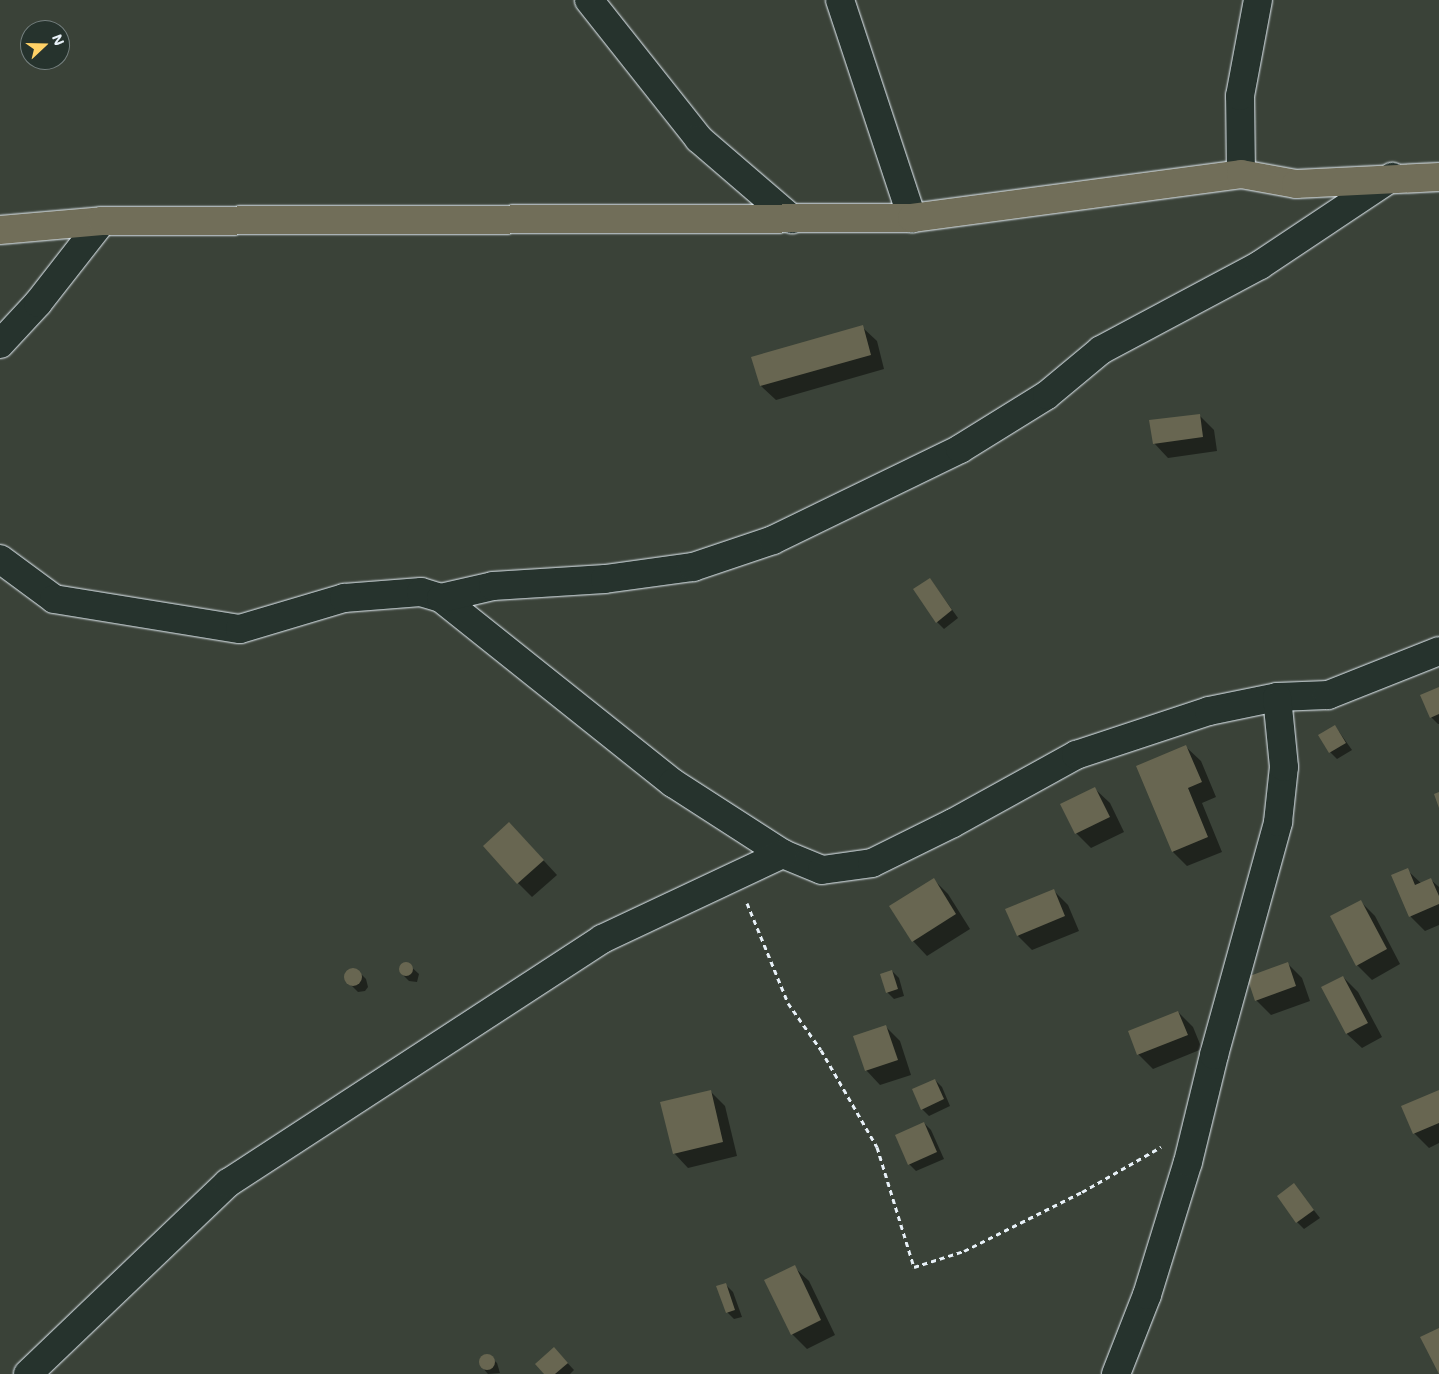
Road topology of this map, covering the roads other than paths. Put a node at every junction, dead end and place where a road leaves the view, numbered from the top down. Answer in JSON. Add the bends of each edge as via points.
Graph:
{"nodes":[{"id":1,"x":589,"y":0,"type":"edge"},
{"id":2,"x":840,"y":0,"type":"edge"},
{"id":3,"x":1258,"y":0,"type":"edge"},
{"id":4,"x":1241,"y":174,"type":"junction"},
{"id":5,"x":1392,"y":177,"type":"junction"},
{"id":6,"x":1439,"y":177,"type":"edge"},
{"id":7,"x":912,"y":218,"type":"junction"},
{"id":8,"x":792,"y":219,"type":"junction"},
{"id":9,"x":102,"y":221,"type":"junction"},
{"id":10,"x":0,"y":230,"type":"edge"},
{"id":11,"x":0,"y":344,"type":"edge"},
{"id":12,"x":0,"y":560,"type":"edge"},
{"id":13,"x":441,"y":598,"type":"junction"},
{"id":14,"x":1439,"y":650,"type":"edge"},
{"id":15,"x":1277,"y":696,"type":"junction"},
{"id":16,"x":783,"y":854,"type":"junction"},
{"id":17,"x":28,"y":1374,"type":"edge"},
{"id":18,"x":1116,"y":1374,"type":"edge"}],
"edges":[{"from":1,"to":8,"type":"street","via":[[699,138]]},
{"from":2,"to":7,"type":"street"},
{"from":3,"to":4,"type":"street","via":[[1240,96]]},
{"from":4,"to":5,"type":"main road","via":[[1296,184]]},
{"from":4,"to":7,"type":"main road"},
{"from":5,"to":6,"type":"main road"},
{"from":5,"to":13,"type":"street","via":[[1260,265],[1101,350],[1047,395],[960,449],[773,540],[693,567],[647,575],[493,586]]},
{"from":7,"to":8,"type":"main road"},
{"from":8,"to":9,"type":"main road"},
{"from":9,"to":10,"type":"main road"},
{"from":9,"to":11,"type":"street","via":[[38,303]]},
{"from":12,"to":13,"type":"street","via":[[54,599],[240,629],[344,598],[421,592]]},
{"from":13,"to":16,"type":"street","via":[[673,783]]},
{"from":14,"to":15,"type":"street","via":[[1328,695]]},
{"from":15,"to":16,"type":"street","via":[[1209,711],[1076,755],[953,823],[872,863],[822,870]]},
{"from":15,"to":18,"type":"street","via":[[1284,767],[1278,822],[1197,1127],[1147,1295]]},
{"from":16,"to":17,"type":"street","via":[[602,939],[228,1182]]}]}
